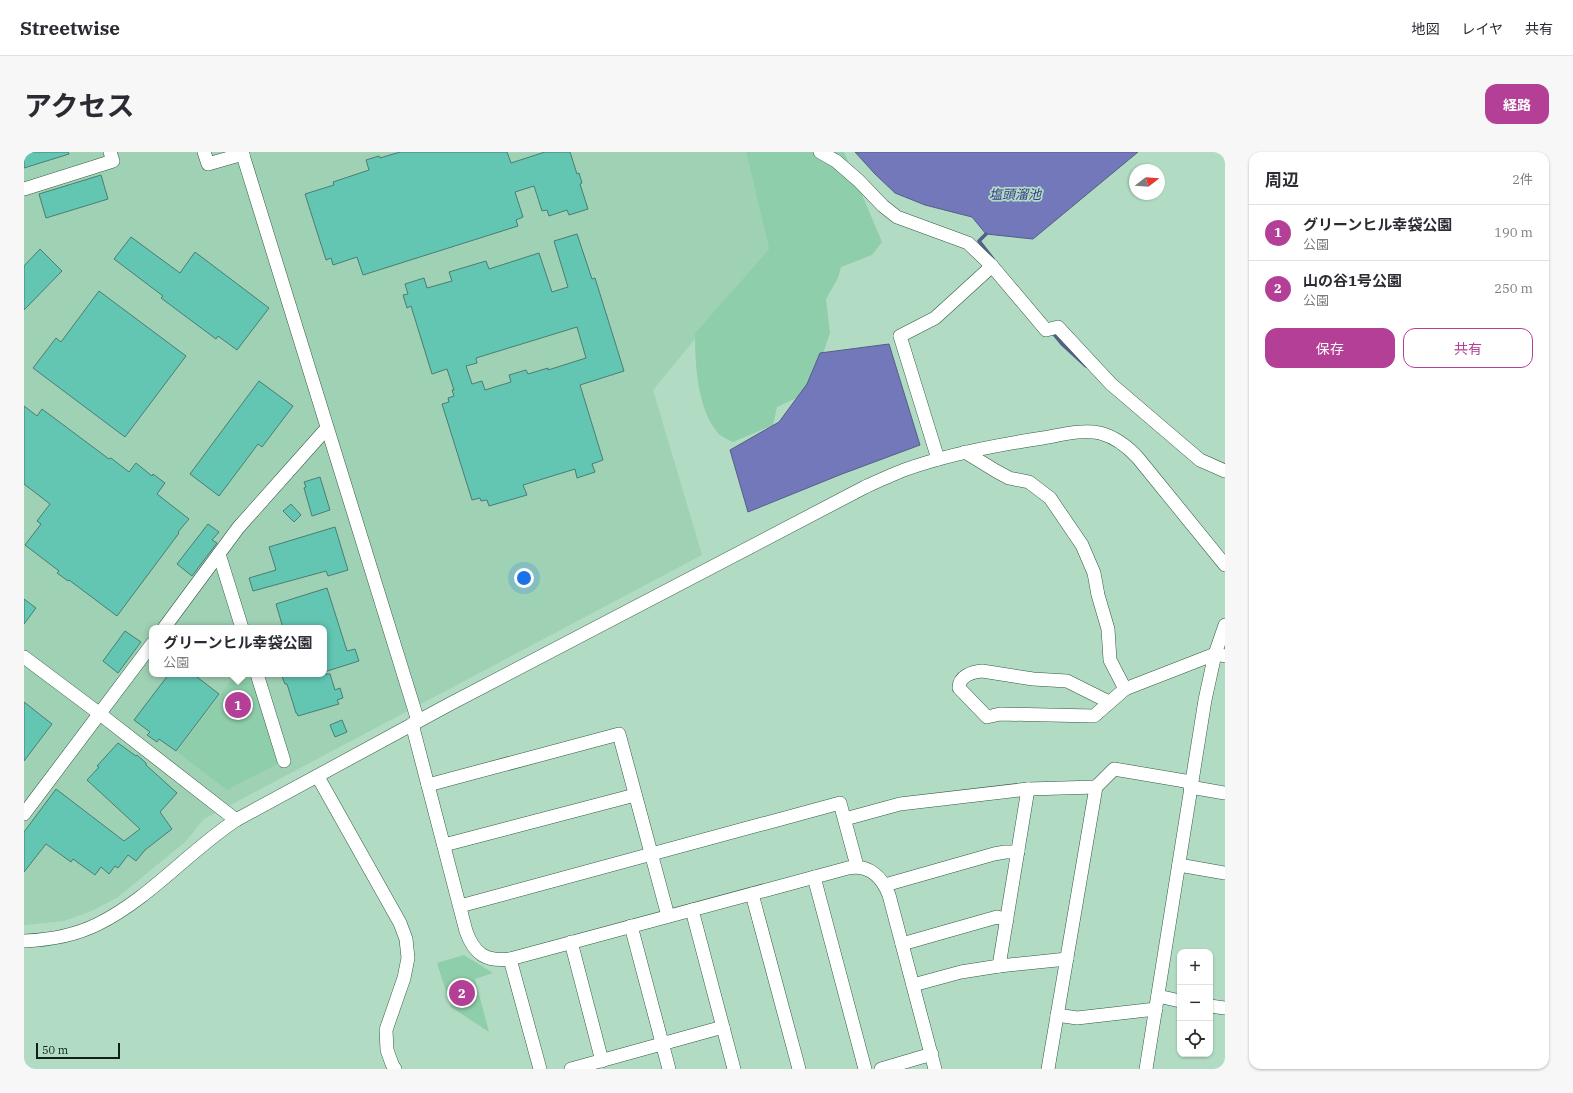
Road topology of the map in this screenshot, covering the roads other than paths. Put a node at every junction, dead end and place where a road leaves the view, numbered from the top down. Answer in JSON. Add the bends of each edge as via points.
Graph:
{"nodes":[{"id":1,"x":110,"y":152,"type":"edge"},
{"id":2,"x":204,"y":152,"type":"edge"},
{"id":3,"x":820,"y":152,"type":"edge"},
{"id":4,"x":242,"y":153,"type":"edge"},
{"id":5,"x":24,"y":189,"type":"edge"},
{"id":6,"x":992,"y":266,"type":"junction"},
{"id":7,"x":326,"y":428,"type":"junction"},
{"id":8,"x":965,"y":452,"type":"junction"},
{"id":9,"x":938,"y":459,"type":"junction"},
{"id":10,"x":1225,"y":471,"type":"edge"},
{"id":11,"x":219,"y":554,"type":"junction"},
{"id":12,"x":1225,"y":565,"type":"edge"},
{"id":13,"x":166,"y":625,"type":"edge"},
{"id":14,"x":241,"y":625,"type":"edge"},
{"id":15,"x":1225,"y":625,"type":"edge"},
{"id":16,"x":149,"y":648,"type":"edge"},
{"id":17,"x":1220,"y":655,"type":"edge"},
{"id":18,"x":24,"y":657,"type":"edge"},
{"id":19,"x":258,"y":677,"type":"edge"},
{"id":20,"x":1125,"y":689,"type":"junction"},
{"id":21,"x":1109,"y":702,"type":"junction"},
{"id":22,"x":100,"y":714,"type":"junction"},
{"id":23,"x":415,"y":722,"type":"junction"},
{"id":24,"x":284,"y":761,"type":"dead end"},
{"id":25,"x":318,"y":777,"type":"junction"},
{"id":26,"x":428,"y":785,"type":"junction"},
{"id":27,"x":1191,"y":785,"type":"junction"},
{"id":28,"x":1096,"y":787,"type":"junction"},
{"id":29,"x":1028,"y":789,"type":"junction"},
{"id":30,"x":1225,"y":793,"type":"edge"},
{"id":31,"x":635,"y":794,"type":"junction"},
{"id":32,"x":24,"y":814,"type":"edge"},
{"id":33,"x":845,"y":819,"type":"junction"},
{"id":34,"x":236,"y":820,"type":"junction"},
{"id":35,"x":444,"y":845,"type":"junction"},
{"id":36,"x":1018,"y":852,"type":"junction"},
{"id":37,"x":651,"y":855,"type":"junction"},
{"id":38,"x":1179,"y":865,"type":"junction"},
{"id":39,"x":857,"y":866,"type":"junction"},
{"id":40,"x":1225,"y":874,"type":"edge"},
{"id":41,"x":814,"y":877,"type":"junction"},
{"id":42,"x":885,"y":885,"type":"junction"},
{"id":43,"x":752,"y":894,"type":"junction"},
{"id":44,"x":460,"y":906,"type":"junction"},
{"id":45,"x":692,"y":910,"type":"junction"},
{"id":46,"x":668,"y":916,"type":"junction"},
{"id":47,"x":1007,"y":920,"type":"junction"},
{"id":48,"x":631,"y":926,"type":"junction"},
{"id":49,"x":24,"y":941,"type":"edge"},
{"id":50,"x":571,"y":942,"type":"junction"},
{"id":51,"x":902,"y":944,"type":"junction"},
{"id":52,"x":510,"y":959,"type":"junction"},
{"id":53,"x":1067,"y":959,"type":"junction"},
{"id":54,"x":999,"y":966,"type":"junction"},
{"id":55,"x":913,"y":985,"type":"junction"},
{"id":56,"x":1158,"y":996,"type":"junction"},
{"id":57,"x":1177,"y":1000,"type":"edge"},
{"id":58,"x":1213,"y":1006,"type":"edge"},
{"id":59,"x":1225,"y":1008,"type":"edge"},
{"id":60,"x":1156,"y":1009,"type":"junction"},
{"id":61,"x":1057,"y":1015,"type":"junction"},
{"id":62,"x":723,"y":1027,"type":"junction"},
{"id":63,"x":662,"y":1044,"type":"junction"},
{"id":64,"x":932,"y":1054,"type":"junction"},
{"id":65,"x":602,"y":1061,"type":"junction"},
{"id":66,"x":395,"y":1069,"type":"edge"},
{"id":67,"x":540,"y":1069,"type":"edge"},
{"id":68,"x":571,"y":1069,"type":"edge"},
{"id":69,"x":669,"y":1069,"type":"edge"},
{"id":70,"x":734,"y":1069,"type":"edge"},
{"id":71,"x":799,"y":1069,"type":"edge"},
{"id":72,"x":865,"y":1069,"type":"edge"},
{"id":73,"x":881,"y":1069,"type":"edge"},
{"id":74,"x":936,"y":1069,"type":"edge"},
{"id":75,"x":1048,"y":1069,"type":"edge"},
{"id":76,"x":1146,"y":1069,"type":"edge"}],
"edges":[{"from":1,"to":5,"type":"street","via":[[113,161]]},
{"from":2,"to":4,"type":"street","via":[[208,164]]},
{"from":3,"to":6,"type":"street","via":[[859,181],[896,217],[968,243]]},
{"from":4,"to":7,"type":"street"},
{"from":6,"to":9,"type":"street","via":[[935,318],[900,336]]},
{"from":6,"to":10,"type":"street","via":[[1046,330],[1058,327],[1111,384],[1200,460]]},
{"from":7,"to":11,"type":"street","via":[[238,528]]},
{"from":7,"to":23,"type":"street"},
{"from":8,"to":9,"type":"street"},
{"from":8,"to":12,"type":"street","via":[[1077,432],[1100,433],[1113,438],[1138,458]]},
{"from":8,"to":20,"type":"street","via":[[996,472],[1029,482],[1050,498],[1082,545],[1094,573],[1108,629],[1110,660]]},
{"from":9,"to":23,"type":"street","via":[[903,470],[865,487]]},
{"from":11,"to":13,"type":"street"},
{"from":11,"to":14,"type":"street"},
{"from":15,"to":17,"type":"street"},
{"from":16,"to":22,"type":"street"},
{"from":17,"to":20,"type":"street"},
{"from":17,"to":27,"type":"street","via":[[1205,700]]},
{"from":18,"to":22,"type":"street"},
{"from":19,"to":24,"type":"street"},
{"from":20,"to":21,"type":"street"},
{"from":21,"to":21,"type":"street","via":[[1094,716],[1000,714],[987,717],[959,688],[959,682],[974,672],[982,671],[1067,681]]},
{"from":22,"to":32,"type":"street"},
{"from":22,"to":34,"type":"street"},
{"from":23,"to":25,"type":"street"},
{"from":23,"to":26,"type":"street"},
{"from":25,"to":34,"type":"street"},
{"from":25,"to":66,"type":"street","via":[[400,923],[406,939],[408,958],[404,978],[386,1030],[387,1050]]},
{"from":26,"to":31,"type":"street","via":[[619,734]]},
{"from":26,"to":35,"type":"street"},
{"from":27,"to":28,"type":"street","via":[[1114,769]]},
{"from":27,"to":30,"type":"street"},
{"from":27,"to":38,"type":"street"},
{"from":28,"to":29,"type":"street"},
{"from":28,"to":53,"type":"street"},
{"from":29,"to":33,"type":"street","via":[[900,804]]},
{"from":29,"to":36,"type":"street"},
{"from":31,"to":35,"type":"street"},
{"from":31,"to":37,"type":"street"},
{"from":33,"to":37,"type":"street","via":[[840,803]]},
{"from":33,"to":39,"type":"street"},
{"from":34,"to":49,"type":"street","via":[[216,833],[116,915],[70,934]]},
{"from":35,"to":44,"type":"street"},
{"from":36,"to":42,"type":"street","via":[[994,854]]},
{"from":36,"to":47,"type":"street"},
{"from":37,"to":44,"type":"street"},
{"from":37,"to":46,"type":"street"},
{"from":38,"to":40,"type":"street"},
{"from":38,"to":56,"type":"street"},
{"from":39,"to":41,"type":"street"},
{"from":39,"to":42,"type":"street","via":[[865,868]]},
{"from":41,"to":43,"type":"street"},
{"from":41,"to":72,"type":"street"},
{"from":42,"to":51,"type":"street"},
{"from":43,"to":45,"type":"street"},
{"from":43,"to":71,"type":"street"},
{"from":44,"to":52,"type":"street","via":[[470,942],[476,949],[491,959]]},
{"from":45,"to":46,"type":"street"},
{"from":45,"to":62,"type":"street"},
{"from":46,"to":48,"type":"street"},
{"from":47,"to":51,"type":"street","via":[[997,917]]},
{"from":47,"to":54,"type":"street"},
{"from":48,"to":50,"type":"street"},
{"from":48,"to":63,"type":"street"},
{"from":50,"to":52,"type":"street"},
{"from":50,"to":65,"type":"street"},
{"from":51,"to":55,"type":"street"},
{"from":52,"to":67,"type":"street"},
{"from":53,"to":54,"type":"street"},
{"from":53,"to":61,"type":"street"},
{"from":54,"to":55,"type":"street","via":[[961,972]]},
{"from":55,"to":64,"type":"street"},
{"from":56,"to":57,"type":"street"},
{"from":56,"to":60,"type":"street"},
{"from":58,"to":59,"type":"street"},
{"from":60,"to":61,"type":"street","via":[[1078,1018]]},
{"from":60,"to":76,"type":"street"},
{"from":61,"to":75,"type":"street"},
{"from":62,"to":63,"type":"street"},
{"from":62,"to":70,"type":"street"},
{"from":63,"to":65,"type":"street"},
{"from":63,"to":69,"type":"street"},
{"from":64,"to":73,"type":"street"},
{"from":64,"to":74,"type":"street"},
{"from":65,"to":68,"type":"street"}]}
